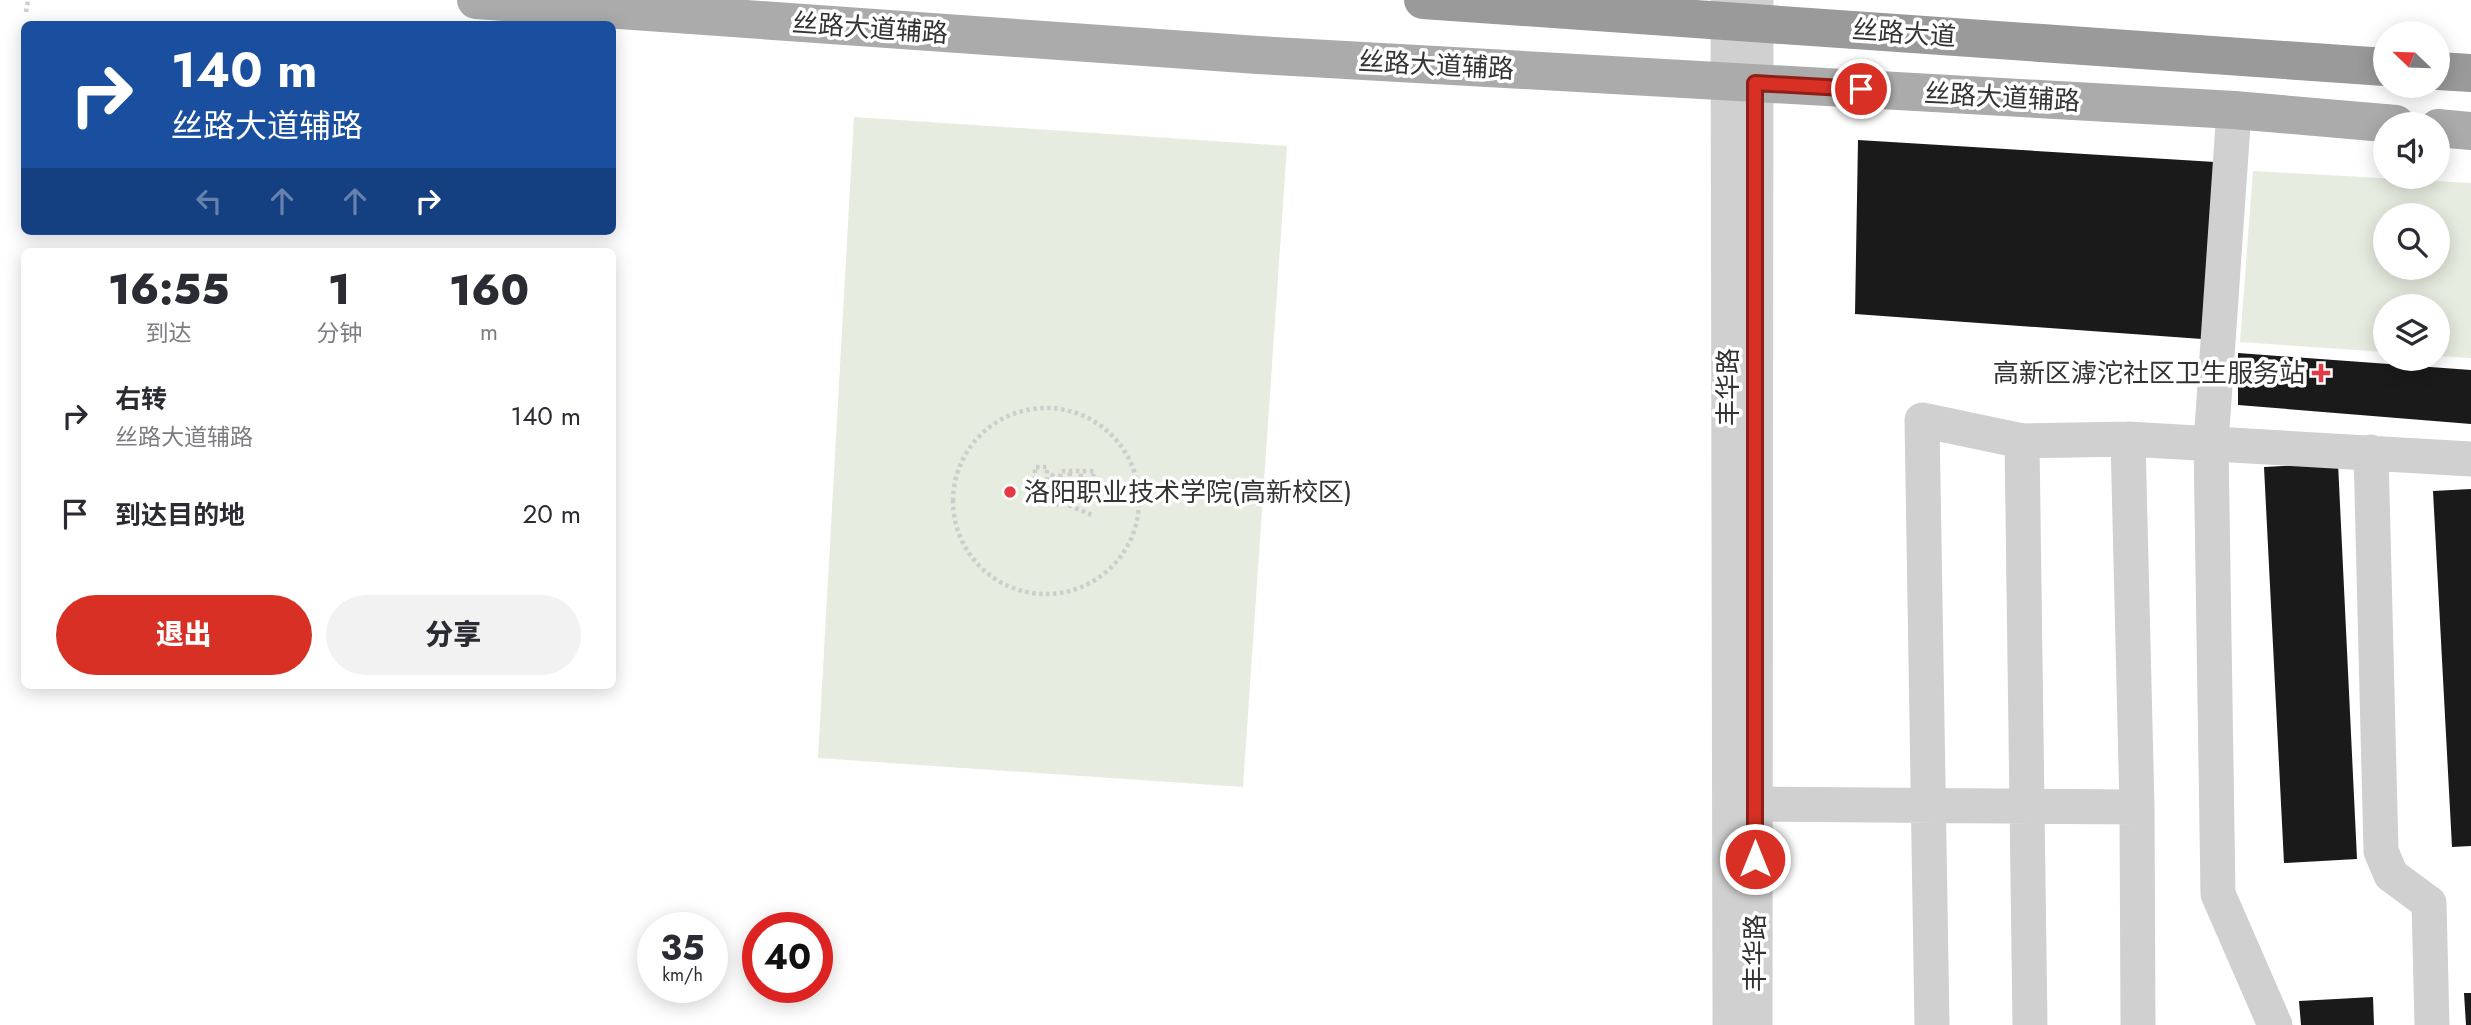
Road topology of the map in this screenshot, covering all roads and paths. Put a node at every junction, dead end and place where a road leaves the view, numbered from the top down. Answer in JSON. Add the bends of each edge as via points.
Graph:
{"nodes":[{"id":1,"x":28,"y":0,"type":"edge"},
{"id":2,"x":476,"y":0,"type":"edge"},
{"id":3,"x":1423,"y":0,"type":"edge"},
{"id":4,"x":1728,"y":0,"type":"edge"},
{"id":5,"x":1756,"y":0,"type":"edge"},
{"id":6,"x":26,"y":12,"type":"dead end"},
{"id":7,"x":2373,"y":66,"type":"edge"},
{"id":8,"x":2450,"y":72,"type":"edge"},
{"id":9,"x":2471,"y":73,"type":"edge"},
{"id":10,"x":1742,"y":83,"type":"junction"},
{"id":11,"x":2234,"y":110,"type":"junction"},
{"id":12,"x":2373,"y":122,"type":"edge"},
{"id":13,"x":2450,"y":129,"type":"edge"},
{"id":14,"x":2471,"y":131,"type":"edge"},
{"id":15,"x":2127,"y":439,"type":"junction"},
{"id":16,"x":2022,"y":441,"type":"junction"},
{"id":17,"x":2211,"y":443,"type":"junction"},
{"id":18,"x":2371,"y":452,"type":"junction"},
{"id":19,"x":2471,"y":459,"type":"edge"},
{"id":20,"x":1131,"y":463,"type":"joint"},
{"id":21,"x":1070,"y":471,"type":"junction"},
{"id":22,"x":1080,"y":471,"type":"junction"},
{"id":23,"x":1051,"y":474,"type":"dead end"},
{"id":24,"x":1093,"y":476,"type":"dead end"},
{"id":25,"x":1049,"y":484,"type":"dead end"},
{"id":26,"x":1058,"y":484,"type":"junction"},
{"id":27,"x":1051,"y":495,"type":"dead end"},
{"id":28,"x":1069,"y":497,"type":"junction"},
{"id":29,"x":1080,"y":498,"type":"junction"},
{"id":30,"x":1093,"y":498,"type":"dead end"},
{"id":31,"x":1046,"y":504,"type":"junction"},
{"id":32,"x":1092,"y":515,"type":"dead end"},
{"id":33,"x":1742,"y":804,"type":"junction"},
{"id":34,"x":2029,"y":807,"type":"junction"},
{"id":35,"x":2137,"y":807,"type":"junction"},
{"id":36,"x":1929,"y":808,"type":"junction"},
{"id":37,"x":1730,"y":1025,"type":"edge"},
{"id":38,"x":1755,"y":1025,"type":"edge"},
{"id":39,"x":1931,"y":1025,"type":"edge"},
{"id":40,"x":2030,"y":1025,"type":"edge"},
{"id":41,"x":2138,"y":1025,"type":"edge"},
{"id":42,"x":2275,"y":1025,"type":"edge"},
{"id":43,"x":2432,"y":1025,"type":"edge"}],
"edges":[{"from":1,"to":6,"type":"path"},
{"from":2,"to":10,"type":"main road","name":"丝路大道辅路","via":[[1258,55]]},
{"from":3,"to":7,"type":"highway","name":"丝路大道","bridge":true},
{"from":4,"to":10,"type":"street","name":"丰华路"},
{"from":5,"to":10,"type":"street","name":"丰华路"},
{"from":8,"to":9,"type":"highway"},
{"from":10,"to":11,"type":"main road","name":"丝路大道辅路"},
{"from":10,"to":33,"type":"street","name":"丰华路"},
{"from":11,"to":12,"type":"main road","name":"丝路大道辅路"},
{"from":11,"to":17,"type":"street"},
{"from":13,"to":14,"type":"main road"},
{"from":15,"to":16,"type":"street"},
{"from":15,"to":17,"type":"street"},
{"from":15,"to":35,"type":"street"},
{"from":16,"to":34,"type":"street"},
{"from":16,"to":36,"type":"street","via":[[1922,420]]},
{"from":17,"to":18,"type":"street"},
{"from":17,"to":42,"type":"street","via":[[2218,894]]},
{"from":18,"to":19,"type":"street"},
{"from":18,"to":43,"type":"street","via":[[2381,851],[2391,875],[2429,902]]},
{"from":20,"to":20,"type":"path","via":[[1115,438],[1093,420],[1066,410],[1036,408],[1008,416],[983,432],[965,455],[954,482],[953,515],[963,546],[983,571],[1011,588],[1042,595],[1074,590],[1103,575],[1125,551],[1139,492]]},
{"from":21,"to":22,"type":"path"},
{"from":21,"to":26,"type":"path","via":[[1061,471]]},
{"from":21,"to":28,"type":"path"},
{"from":22,"to":24,"type":"path","via":[[1094,471]]},
{"from":22,"to":29,"type":"path"},
{"from":23,"to":26,"type":"path"},
{"from":25,"to":26,"type":"path"},
{"from":26,"to":27,"type":"path"},
{"from":26,"to":28,"type":"path","via":[[1060,497]]},
{"from":28,"to":29,"type":"path"},
{"from":29,"to":30,"type":"path"},
{"from":31,"to":31,"type":"path","via":[[1035,503],[1035,467],[1047,467]]},
{"from":31,"to":32,"type":"path","via":[[1068,505]]},
{"from":33,"to":36,"type":"street"},
{"from":33,"to":37,"type":"street","name":"丰华路"},
{"from":33,"to":38,"type":"street","name":"丰华路"},
{"from":34,"to":35,"type":"street"},
{"from":34,"to":36,"type":"street"},
{"from":34,"to":40,"type":"street"},
{"from":35,"to":41,"type":"street"},
{"from":36,"to":39,"type":"street"}]}
